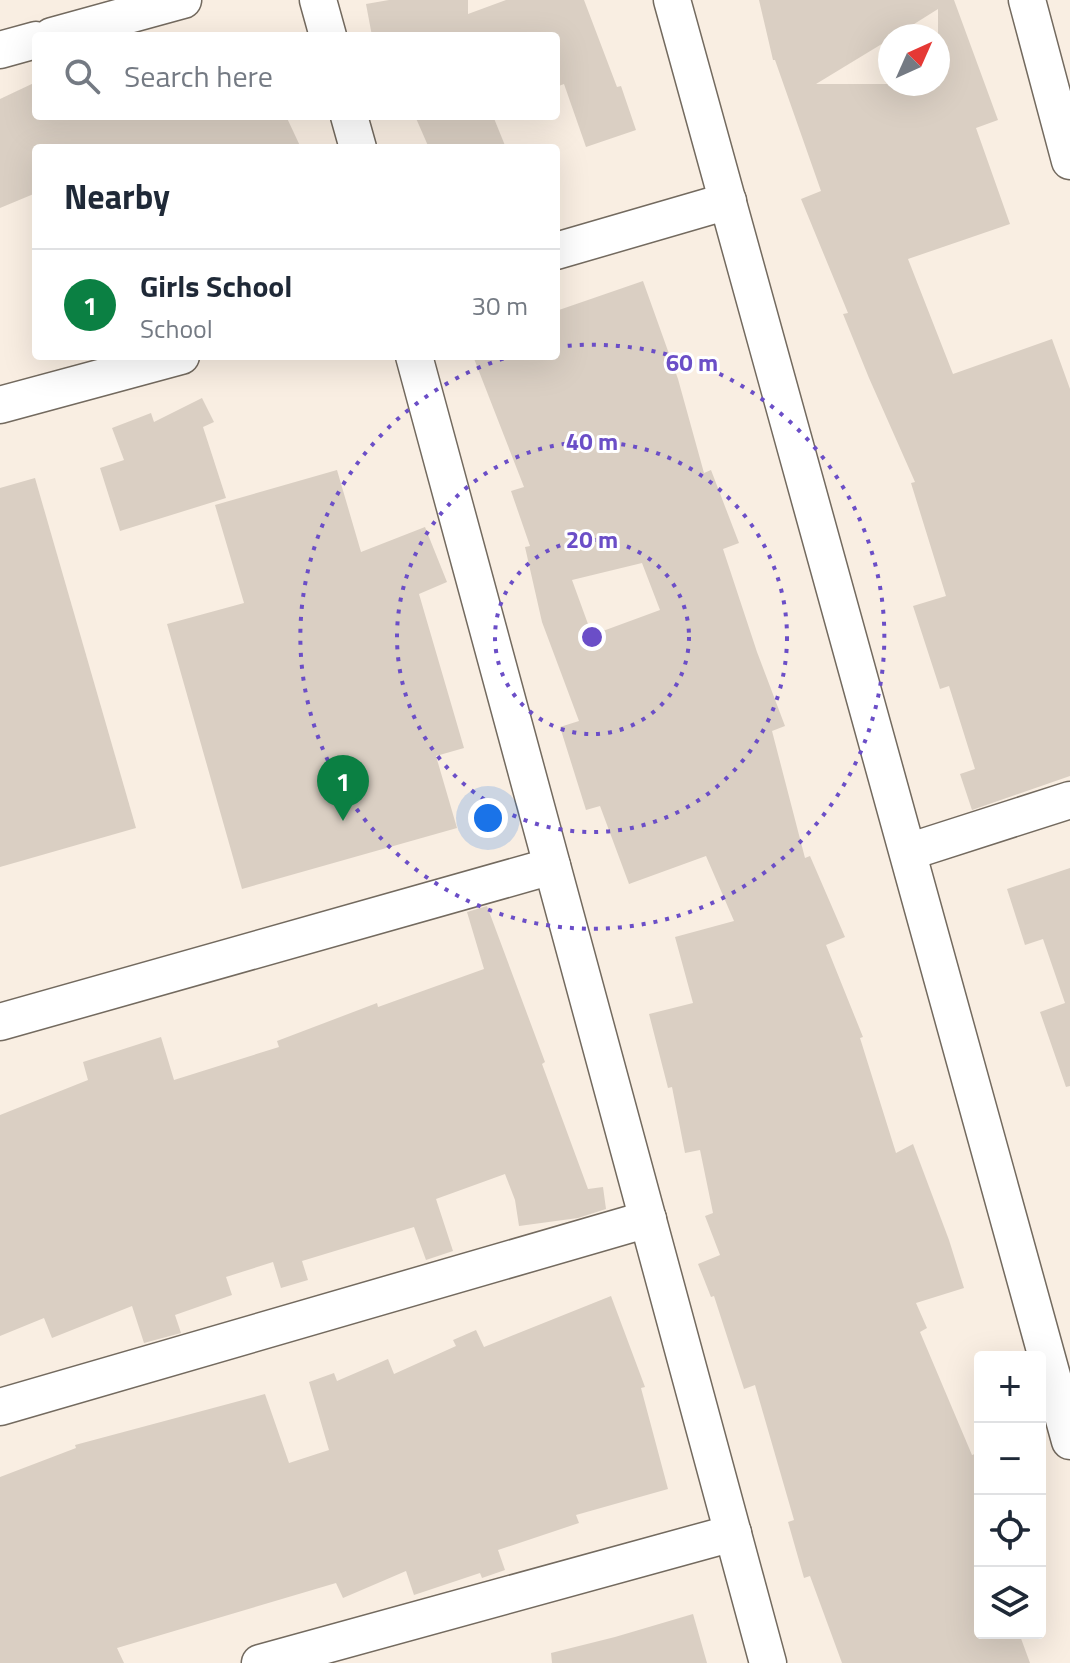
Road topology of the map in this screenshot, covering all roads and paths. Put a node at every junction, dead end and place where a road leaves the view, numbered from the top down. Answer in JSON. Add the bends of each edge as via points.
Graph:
{"nodes":[{"id":1,"x":183,"y":0,"type":"edge"},
{"id":2,"x":318,"y":0,"type":"edge"},
{"id":3,"x":672,"y":0,"type":"edge"},
{"id":4,"x":1027,"y":0,"type":"edge"},
{"id":5,"x":67,"y":32,"type":"edge"},
{"id":6,"x":327,"y":32,"type":"edge"},
{"id":7,"x":32,"y":41,"type":"edge"},
{"id":8,"x":0,"y":50,"type":"edge"},
{"id":9,"x":1057,"y":59,"type":"edge"},
{"id":10,"x":350,"y":120,"type":"edge"},
{"id":11,"x":357,"y":144,"type":"edge"},
{"id":12,"x":1070,"y":161,"type":"edge"},
{"id":13,"x":728,"y":201,"type":"junction"},
{"id":14,"x":560,"y":250,"type":"edge"},
{"id":15,"x":166,"y":360,"type":"edge"},
{"id":16,"x":415,"y":360,"type":"edge"},
{"id":17,"x":0,"y":405,"type":"edge"},
{"id":18,"x":1070,"y":800,"type":"edge"},
{"id":19,"x":908,"y":852,"type":"junction"},
{"id":20,"x":552,"y":866,"type":"junction"},
{"id":21,"x":0,"y":1022,"type":"edge"},
{"id":22,"x":648,"y":1219,"type":"junction"},
{"id":23,"x":0,"y":1407,"type":"edge"},
{"id":24,"x":1070,"y":1441,"type":"edge"},
{"id":25,"x":733,"y":1533,"type":"junction"},
{"id":26,"x":260,"y":1663,"type":"edge"},
{"id":27,"x":768,"y":1663,"type":"edge"}],
"edges":[{"from":1,"to":5,"type":"street"},
{"from":2,"to":6,"type":"street"},
{"from":3,"to":13,"type":"street"},
{"from":4,"to":9,"type":"street"},
{"from":7,"to":8,"type":"street"},
{"from":9,"to":12,"type":"street"},
{"from":10,"to":11,"type":"street"},
{"from":13,"to":14,"type":"street"},
{"from":13,"to":19,"type":"street"},
{"from":15,"to":17,"type":"street"},
{"from":16,"to":20,"type":"street"},
{"from":18,"to":19,"type":"street"},
{"from":19,"to":24,"type":"street"},
{"from":20,"to":21,"type":"street"},
{"from":20,"to":22,"type":"street"},
{"from":22,"to":23,"type":"street"},
{"from":22,"to":25,"type":"street"},
{"from":25,"to":26,"type":"street"},
{"from":25,"to":27,"type":"street"}]}
